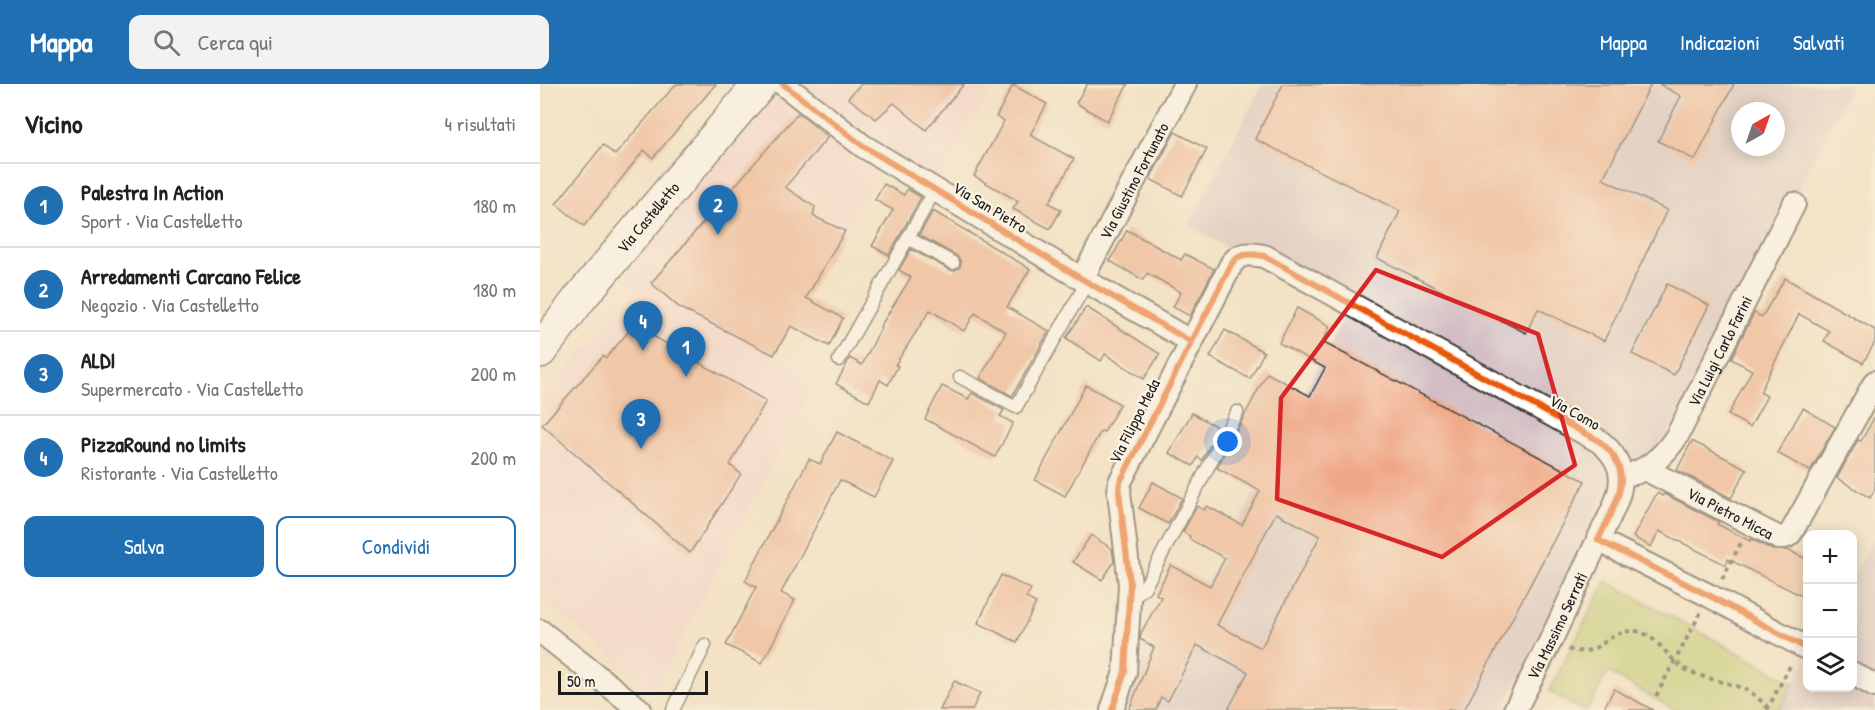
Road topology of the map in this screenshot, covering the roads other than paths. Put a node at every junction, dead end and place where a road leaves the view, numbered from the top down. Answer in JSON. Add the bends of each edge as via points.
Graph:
{"nodes":[{"id":1,"x":760,"y":84,"type":"edge"},
{"id":2,"x":783,"y":84,"type":"edge"},
{"id":3,"x":1185,"y":84,"type":"edge"},
{"id":4,"x":935,"y":190,"type":"junction"},
{"id":5,"x":1794,"y":204,"type":"dead end"},
{"id":6,"x":908,"y":238,"type":"junction"},
{"id":7,"x":953,"y":263,"type":"dead end"},
{"id":8,"x":1232,"y":263,"type":"joint"},
{"id":9,"x":1084,"y":280,"type":"junction"},
{"id":10,"x":1190,"y":341,"type":"junction"},
{"id":11,"x":540,"y":351,"type":"edge"},
{"id":12,"x":839,"y":360,"type":"dead end"},
{"id":13,"x":960,"y":377,"type":"dead end"},
{"id":14,"x":1875,"y":382,"type":"edge"},
{"id":15,"x":1237,"y":412,"type":"dead end"},
{"id":16,"x":1646,"y":469,"type":"junction"},
{"id":17,"x":1622,"y":478,"type":"junction"},
{"id":18,"x":1598,"y":540,"type":"junction"},
{"id":19,"x":1129,"y":600,"type":"junction"},
{"id":20,"x":540,"y":631,"type":"edge"},
{"id":21,"x":705,"y":645,"type":"dead end"},
{"id":22,"x":1803,"y":646,"type":"edge"},
{"id":23,"x":1857,"y":677,"type":"edge"},
{"id":24,"x":1875,"y":686,"type":"edge"},
{"id":25,"x":640,"y":710,"type":"edge"},
{"id":26,"x":673,"y":710,"type":"edge"},
{"id":27,"x":1112,"y":710,"type":"edge"},
{"id":28,"x":1515,"y":710,"type":"edge"}],
"edges":[{"from":1,"to":11,"type":"main road","name":"Via Castelletto"},
{"from":2,"to":4,"type":"street","name":"Via San Pietro","via":[[863,146]]},
{"from":3,"to":9,"type":"street","name":"Via Giustino Fortunato"},
{"from":4,"to":6,"type":"lane","name":"Via San Pietro"},
{"from":4,"to":9,"type":"street","name":"Via San Pietro"},
{"from":5,"to":16,"type":"street","name":"Via Luigi Carlo Farini","via":[[1677,436],[1665,454]]},
{"from":6,"to":7,"type":"lane"},
{"from":6,"to":12,"type":"lane","name":"Via San Pietro"},
{"from":8,"to":10,"type":"street","name":"Via Filippo Meda"},
{"from":8,"to":17,"type":"street","name":"Via Como","via":[[1241,255],[1264,256],[1585,433],[1612,454]]},
{"from":9,"to":10,"type":"street","name":"Via San Pietro"},
{"from":9,"to":13,"type":"lane","via":[[1016,407]]},
{"from":10,"to":19,"type":"street","name":"Via Filippo Meda","via":[[1120,482]]},
{"from":14,"to":16,"type":"street","name":"Via Pietro Micca","via":[[1789,535],[1779,538]]},
{"from":15,"to":19,"type":"lane","via":[[1148,581]]},
{"from":16,"to":17,"type":"street","name":"Via Luigi Carlo Farini"},
{"from":17,"to":18,"type":"street","via":[[1616,502]]},
{"from":18,"to":22,"type":"street"},
{"from":18,"to":28,"type":"street","name":"Via Massimo Serrati"},
{"from":19,"to":27,"type":"street","name":"Via Filippo Meda","via":[[1125,672]]},
{"from":20,"to":25,"type":"street"},
{"from":21,"to":26,"type":"lane"},
{"from":23,"to":24,"type":"street"}]}
